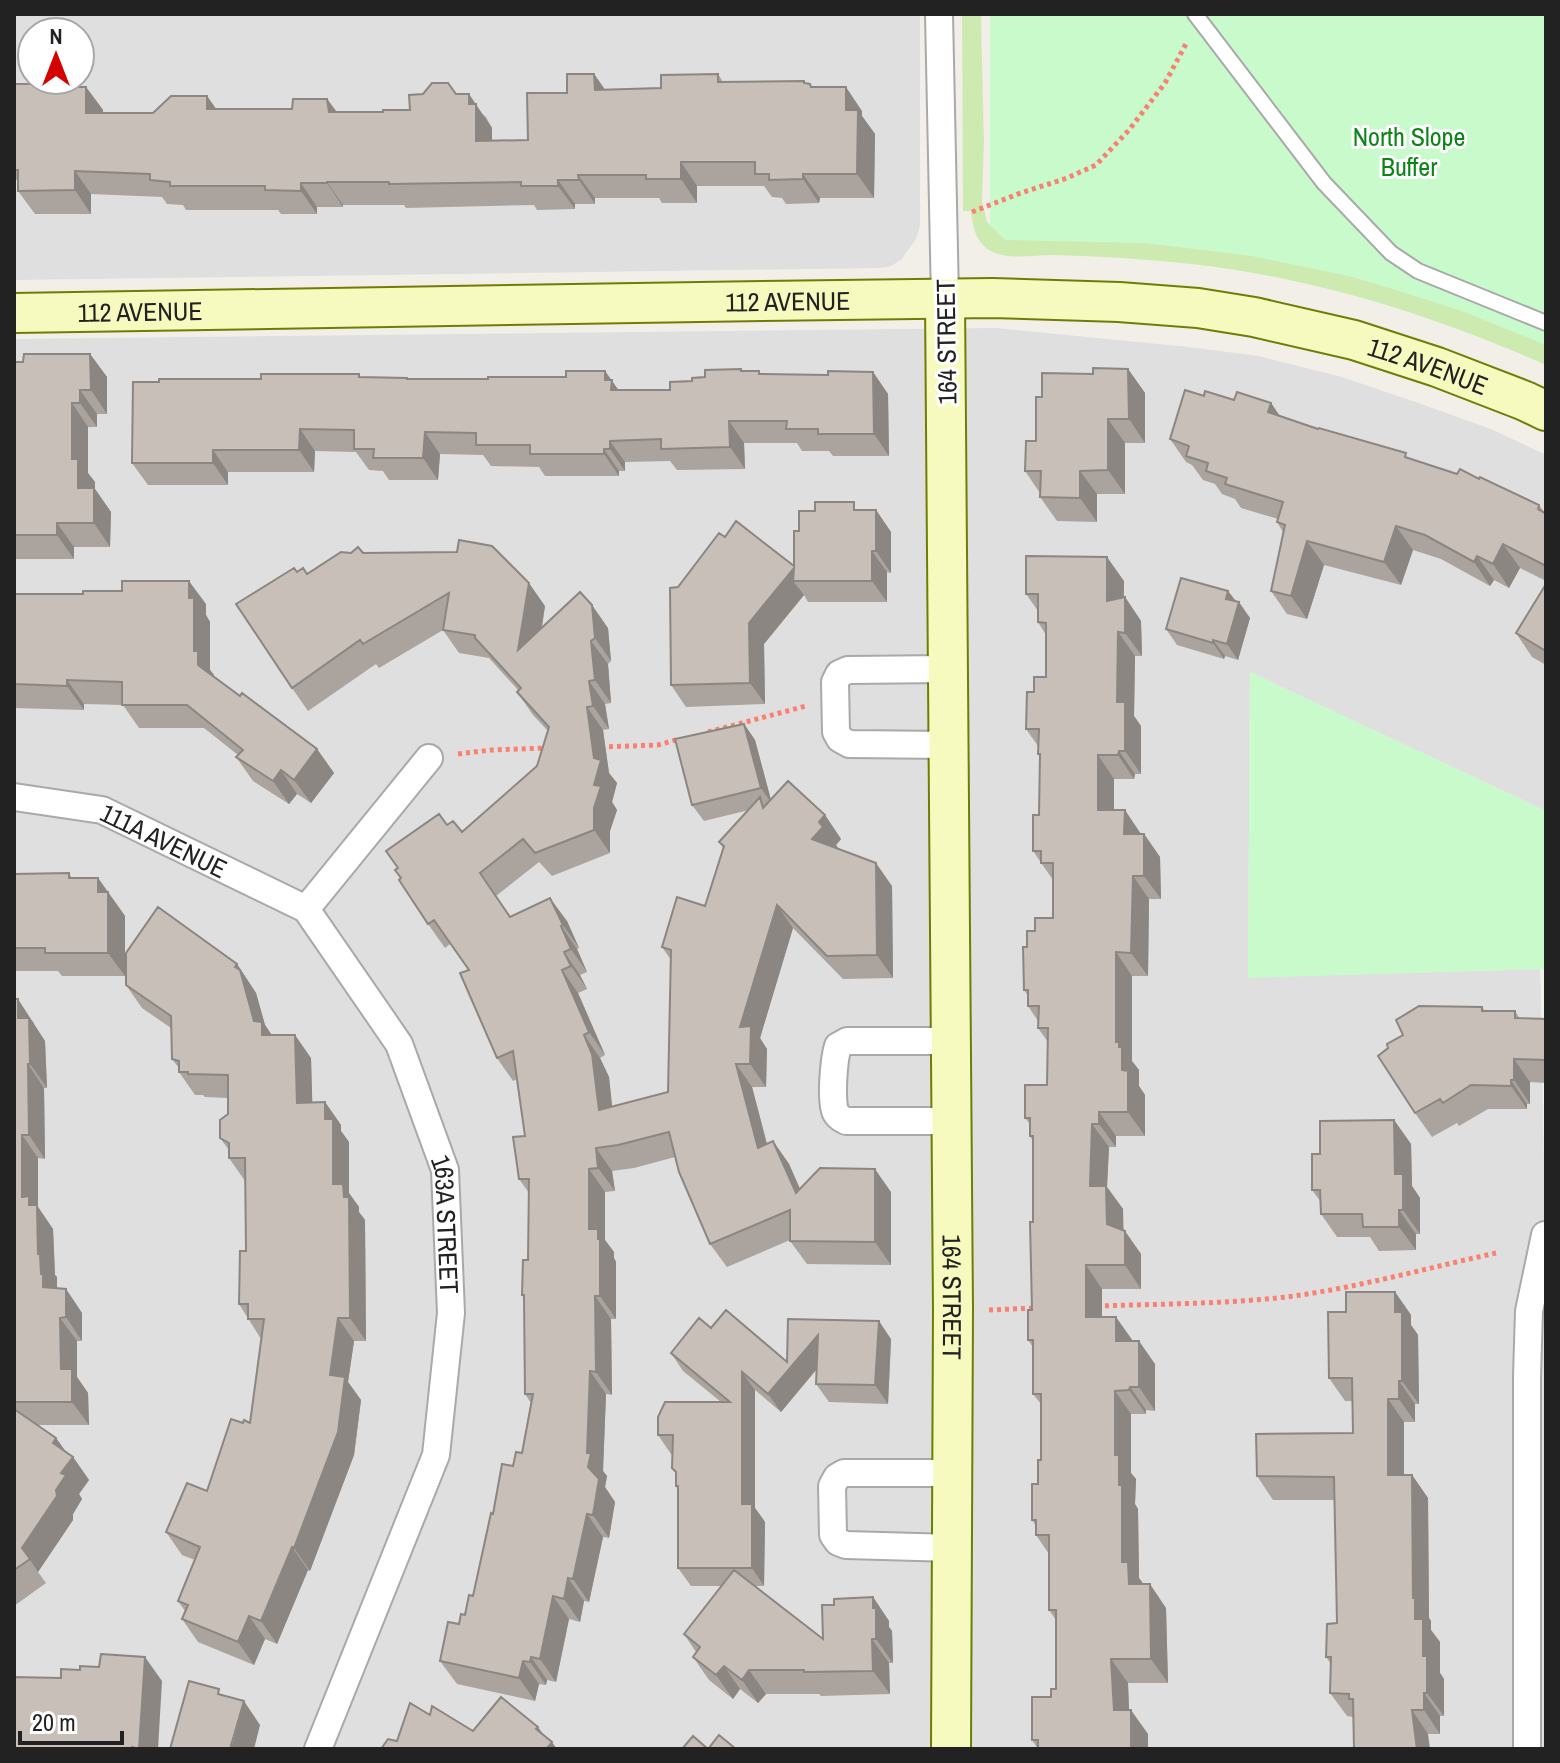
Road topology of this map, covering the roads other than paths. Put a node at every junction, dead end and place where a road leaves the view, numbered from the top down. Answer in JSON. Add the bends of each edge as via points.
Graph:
{"nodes":[{"id":1,"x":939,"y":14,"type":"edge"},
{"id":2,"x":1197,"y":17,"type":"edge"},
{"id":3,"x":945,"y":299,"type":"junction"},
{"id":4,"x":14,"y":313,"type":"edge"},
{"id":5,"x":1546,"y":323,"type":"edge"},
{"id":6,"x":1546,"y":411,"type":"edge"},
{"id":7,"x":948,"y":669,"type":"junction"},
{"id":8,"x":948,"y":745,"type":"junction"},
{"id":9,"x":429,"y":758,"type":"road end"},
{"id":10,"x":14,"y":797,"type":"edge"},
{"id":11,"x":306,"y":909,"type":"junction"},
{"id":12,"x":950,"y":1041,"type":"junction"},
{"id":13,"x":951,"y":1121,"type":"junction"},
{"id":14,"x":1545,"y":1235,"type":"edge"},
{"id":15,"x":1536,"y":1376,"type":"edge"},
{"id":16,"x":951,"y":1473,"type":"junction"},
{"id":17,"x":953,"y":1548,"type":"junction"},
{"id":18,"x":318,"y":1749,"type":"edge"},
{"id":19,"x":951,"y":1749,"type":"edge"},
{"id":20,"x":1527,"y":1749,"type":"edge"}],
"edges":[{"from":1,"to":3,"type":"street","name":"164 STREET"},
{"from":2,"to":5,"type":"lane","via":[[1324,183],[1391,253],[1418,271]]},
{"from":3,"to":4,"type":"street","name":"112 AVENUE"},
{"from":3,"to":6,"type":"street","name":"112 AVENUE","via":[[1119,302],[1254,317],[1354,340]]},
{"from":3,"to":7,"type":"street","name":"164 STREET"},
{"from":7,"to":8,"type":"street","name":"164 STREET"},
{"from":7,"to":8,"type":"street","via":[[848,670],[835,682],[840,739],[849,744]]},
{"from":8,"to":12,"type":"street","name":"164 STREET"},
{"from":9,"to":11,"type":"street"},
{"from":10,"to":11,"type":"street","name":"111A AVENUE","via":[[102,810]]},
{"from":11,"to":18,"type":"street","name":"163A STREET","via":[[399,1044],[445,1170],[451,1313],[436,1455]]},
{"from":12,"to":13,"type":"street","name":"164 STREET"},
{"from":12,"to":13,"type":"street","via":[[847,1041],[838,1046],[834,1108],[846,1121]]},
{"from":13,"to":16,"type":"street","name":"164 STREET"},
{"from":14,"to":15,"type":"street","via":[[1529,1311]]},
{"from":15,"to":20,"type":"street"},
{"from":16,"to":17,"type":"street","name":"164 STREET"},
{"from":16,"to":17,"type":"street","via":[[844,1473],[832,1486],[833,1535],[846,1545]]},
{"from":17,"to":19,"type":"street","name":"164 STREET"}]}
